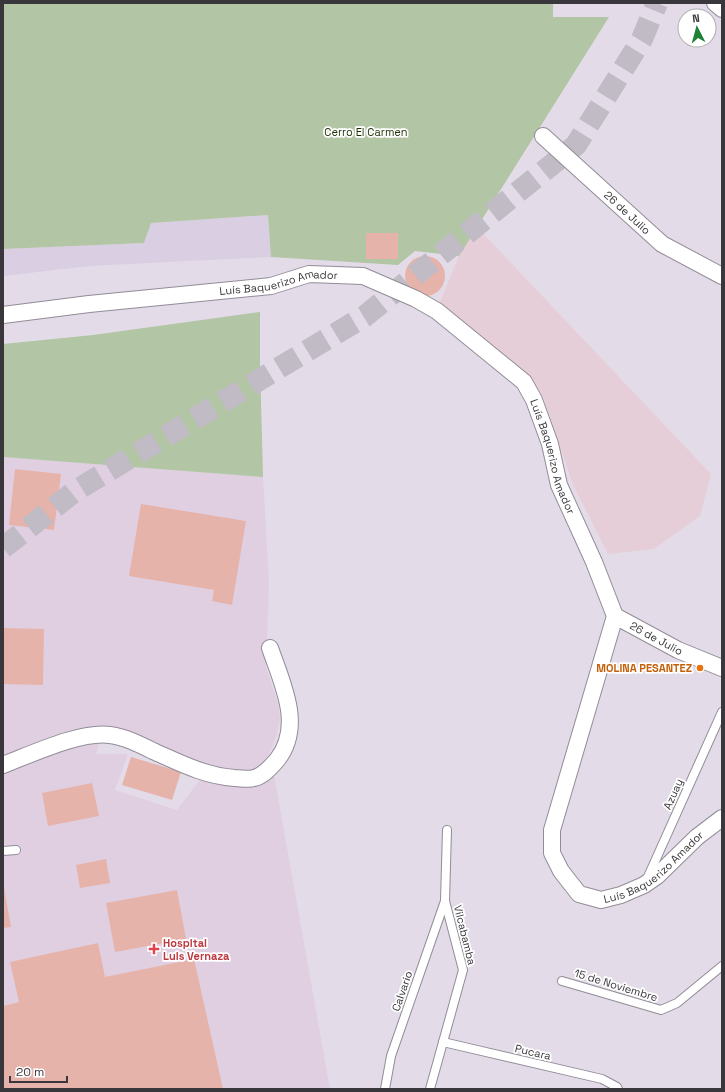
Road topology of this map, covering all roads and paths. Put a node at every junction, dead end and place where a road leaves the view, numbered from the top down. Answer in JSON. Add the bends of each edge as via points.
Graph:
{"nodes":[{"id":1,"x":715,"y":3,"type":"edge"},
{"id":2,"x":722,"y":9,"type":"edge"},
{"id":3,"x":542,"y":136,"type":"dead end"},
{"id":4,"x":722,"y":276,"type":"edge"},
{"id":5,"x":3,"y":315,"type":"edge"},
{"id":6,"x":615,"y":616,"type":"junction"},
{"id":7,"x":270,"y":648,"type":"dead end"},
{"id":8,"x":722,"y":668,"type":"edge"},
{"id":9,"x":722,"y":712,"type":"edge"},
{"id":10,"x":3,"y":765,"type":"edge"},
{"id":11,"x":722,"y":818,"type":"edge"},
{"id":12,"x":447,"y":830,"type":"dead end"},
{"id":13,"x":16,"y":850,"type":"dead end"},
{"id":14,"x":3,"y":851,"type":"edge"},
{"id":15,"x":644,"y":885,"type":"junction"},
{"id":16,"x":445,"y":901,"type":"junction"},
{"id":17,"x":722,"y":966,"type":"edge"},
{"id":18,"x":562,"y":981,"type":"dead end"},
{"id":19,"x":443,"y":1042,"type":"junction"},
{"id":20,"x":617,"y":1088,"type":"edge"},
{"id":21,"x":385,"y":1089,"type":"edge"},
{"id":22,"x":430,"y":1089,"type":"edge"}],
"edges":[{"from":1,"to":2,"type":"street"},
{"from":3,"to":4,"type":"street","name":"26 de Julio","via":[[662,244]]},
{"from":5,"to":6,"type":"street","name":"Luís Baquerizo Amador","via":[[271,286],[309,274],[363,276],[416,299],[437,311],[524,382],[534,400],[550,444],[559,485]]},
{"from":6,"to":8,"type":"street","name":"26 de Julio","via":[[678,650]]},
{"from":6,"to":15,"type":"street","name":"Luís Baquerizo Amador","via":[[552,830],[552,853],[561,871],[579,894],[601,900]]},
{"from":7,"to":10,"type":"street","via":[[289,701],[288,738],[284,751],[276,762],[266,772],[253,779],[219,777],[189,768],[128,739],[109,735],[76,738]]},
{"from":9,"to":15,"type":"lane","name":"Azuay"},
{"from":11,"to":15,"type":"street","name":"Luís Baquerizo Amador"},
{"from":12,"to":16,"type":"lane","name":"Vilcabamba"},
{"from":13,"to":14,"type":"lane"},
{"from":16,"to":19,"type":"lane","name":"Vilcabamba","via":[[463,970]]},
{"from":16,"to":21,"type":"lane","name":"Calvario","via":[[391,1056]]},
{"from":17,"to":18,"type":"lane","name":"15 de Noviembre","via":[[677,1003],[661,1010]]},
{"from":19,"to":20,"type":"lane","name":"Pucara","via":[[602,1079]]},
{"from":19,"to":22,"type":"lane","name":"Vilcabamba"}]}
